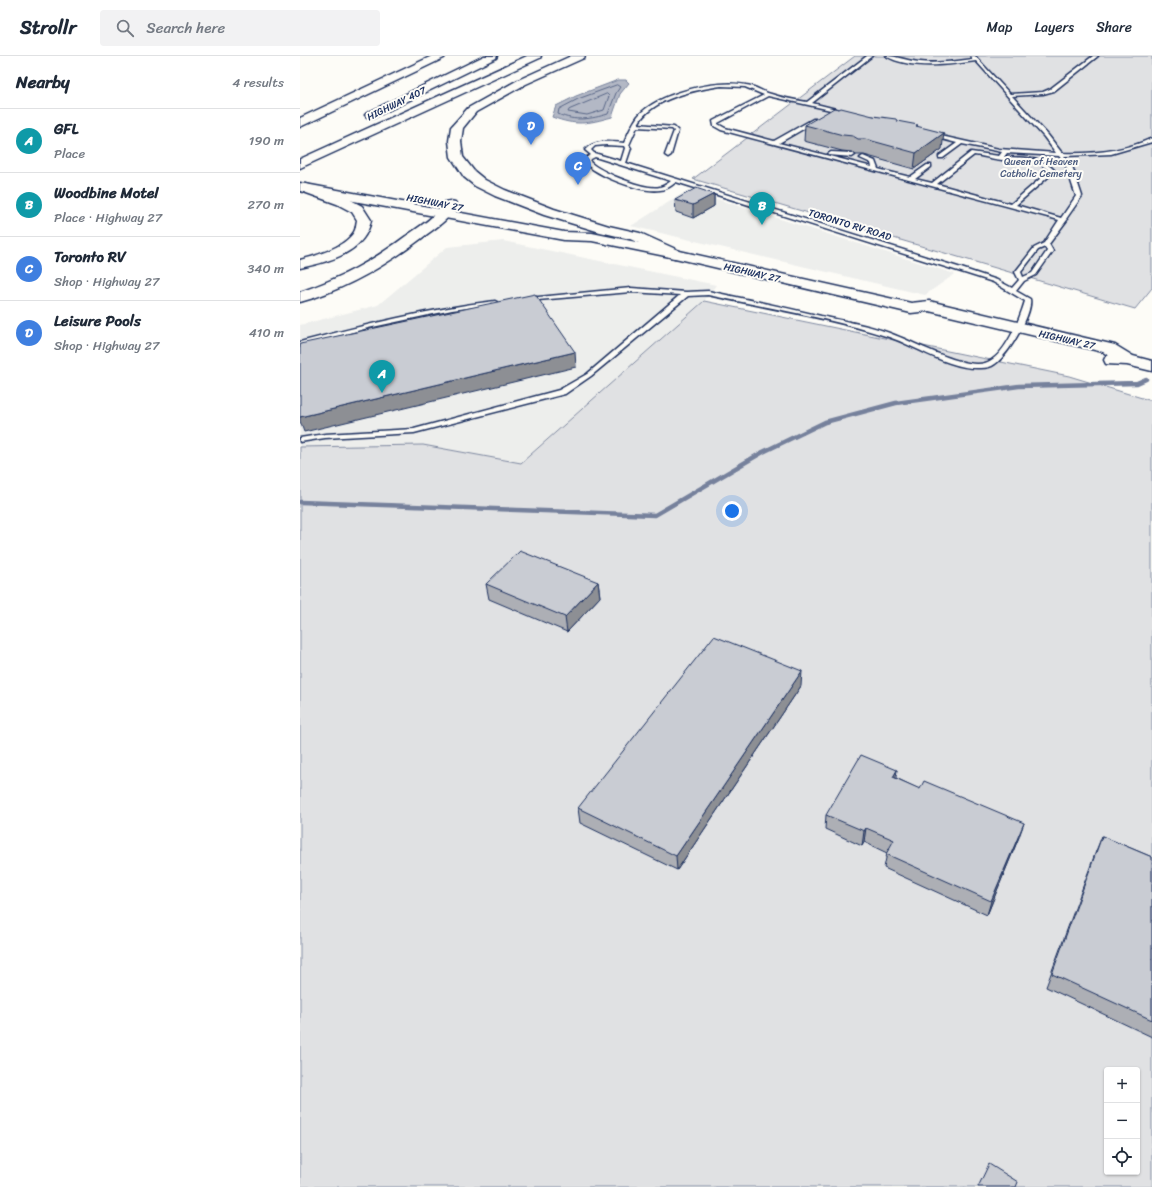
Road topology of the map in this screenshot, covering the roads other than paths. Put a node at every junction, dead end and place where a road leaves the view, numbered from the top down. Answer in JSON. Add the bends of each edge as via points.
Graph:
{"nodes":[{"id":1,"x":440,"y":56,"type":"edge"},
{"id":2,"x":492,"y":56,"type":"edge"},
{"id":3,"x":536,"y":56,"type":"edge"},
{"id":4,"x":580,"y":56,"type":"edge"},
{"id":5,"x":870,"y":56,"type":"edge"},
{"id":6,"x":888,"y":56,"type":"edge"},
{"id":7,"x":1096,"y":56,"type":"edge"},
{"id":8,"x":974,"y":58,"type":"edge"},
{"id":9,"x":522,"y":82,"type":"junction"},
{"id":10,"x":767,"y":95,"type":"junction"},
{"id":11,"x":1008,"y":95,"type":"junction"},
{"id":12,"x":808,"y":104,"type":"junction"},
{"id":13,"x":456,"y":108,"type":"dead end"},
{"id":14,"x":831,"y":110,"type":"junction"},
{"id":15,"x":846,"y":113,"type":"edge"},
{"id":16,"x":427,"y":119,"type":"dead end"},
{"id":17,"x":360,"y":121,"type":"dead end"},
{"id":18,"x":300,"y":123,"type":"edge"},
{"id":19,"x":636,"y":125,"type":"junction"},
{"id":20,"x":929,"y":134,"type":"edge"},
{"id":21,"x":937,"y":136,"type":"junction"},
{"id":22,"x":923,"y":137,"type":"edge"},
{"id":23,"x":1152,"y":140,"type":"edge"},
{"id":24,"x":961,"y":142,"type":"junction"},
{"id":25,"x":775,"y":143,"type":"junction"},
{"id":26,"x":626,"y":145,"type":"junction"},
{"id":27,"x":1006,"y":151,"type":"junction"},
{"id":28,"x":1060,"y":154,"type":"junction"},
{"id":29,"x":595,"y":155,"type":"junction"},
{"id":30,"x":668,"y":155,"type":"dead end"},
{"id":31,"x":823,"y":155,"type":"junction"},
{"id":32,"x":852,"y":155,"type":"dead end"},
{"id":33,"x":941,"y":157,"type":"dead end"},
{"id":34,"x":862,"y":158,"type":"dead end"},
{"id":35,"x":1000,"y":158,"type":"junction"},
{"id":36,"x":623,"y":163,"type":"junction"},
{"id":37,"x":300,"y":164,"type":"edge"},
{"id":38,"x":929,"y":166,"type":"dead end"},
{"id":39,"x":875,"y":169,"type":"junction"},
{"id":40,"x":911,"y":179,"type":"junction"},
{"id":41,"x":676,"y":180,"type":"junction"},
{"id":42,"x":302,"y":181,"type":"edge"},
{"id":43,"x":933,"y":185,"type":"junction"},
{"id":44,"x":1012,"y":206,"type":"junction"},
{"id":45,"x":448,"y":210,"type":"junction"},
{"id":46,"x":1064,"y":220,"type":"junction"},
{"id":47,"x":1046,"y":244,"type":"junction"},
{"id":48,"x":675,"y":254,"type":"junction"},
{"id":49,"x":300,"y":264,"type":"edge"},
{"id":50,"x":1022,"y":280,"type":"junction"},
{"id":51,"x":1013,"y":291,"type":"junction"},
{"id":52,"x":686,"y":294,"type":"junction"},
{"id":53,"x":300,"y":297,"type":"edge"},
{"id":54,"x":523,"y":301,"type":"edge"},
{"id":55,"x":499,"y":303,"type":"edge"},
{"id":56,"x":1016,"y":333,"type":"junction"},
{"id":57,"x":300,"y":344,"type":"edge"},
{"id":58,"x":1152,"y":366,"type":"edge"},
{"id":59,"x":300,"y":440,"type":"edge"}],
"edges":[{"from":1,"to":18,"type":"main road","name":"HIGHWAY 407"},
{"from":2,"to":17,"type":"main road","name":"HIGHWAY 407"},
{"from":3,"to":37,"type":"main road"},
{"from":4,"to":9,"type":"main road"},
{"from":5,"to":12,"type":"lane"},
{"from":6,"to":8,"type":"lane","via":[[933,65]]},
{"from":7,"to":11,"type":"lane","via":[[1052,90]]},
{"from":8,"to":11,"type":"lane"},
{"from":9,"to":13,"type":"main road"},
{"from":9,"to":48,"type":"main road","via":[[472,110],[458,127],[455,141],[458,157],[469,174],[500,193],[549,212],[635,236]]},
{"from":10,"to":12,"type":"lane"},
{"from":10,"to":19,"type":"lane","via":[[746,86],[731,85],[685,92],[649,108],[638,118]]},
{"from":10,"to":25,"type":"lane","via":[[715,122],[723,130]]},
{"from":11,"to":28,"type":"lane"},
{"from":12,"to":14,"type":"lane"},
{"from":14,"to":15,"type":"lane"},
{"from":14,"to":25,"type":"lane"},
{"from":16,"to":42,"type":"main road","via":[[391,133]]},
{"from":19,"to":26,"type":"lane"},
{"from":19,"to":30,"type":"lane","via":[[674,128],[676,130]]},
{"from":20,"to":21,"type":"lane"},
{"from":21,"to":22,"type":"lane"},
{"from":21,"to":24,"type":"lane"},
{"from":23,"to":28,"type":"lane","via":[[1112,152]]},
{"from":24,"to":27,"type":"lane"},
{"from":24,"to":33,"type":"lane"},
{"from":25,"to":31,"type":"lane"},
{"from":26,"to":29,"type":"lane","via":[[592,145],[588,150]]},
{"from":26,"to":36,"type":"lane","via":[[628,148]]},
{"from":27,"to":28,"type":"lane"},
{"from":27,"to":35,"type":"lane"},
{"from":28,"to":46,"type":"lane","via":[[1069,166],[1079,196]]},
{"from":29,"to":36,"type":"lane","name":"TORONTO RV ROAD"},
{"from":29,"to":41,"type":"lane","via":[[589,158],[591,167],[613,178],[650,189],[660,188]]},
{"from":31,"to":32,"type":"lane"},
{"from":31,"to":39,"type":"lane"},
{"from":34,"to":39,"type":"lane","via":[[873,162]]},
{"from":35,"to":43,"type":"lane","via":[[973,153]]},
{"from":35,"to":44,"type":"lane","via":[[1040,162],[1049,166],[1052,171]]},
{"from":36,"to":41,"type":"lane","name":"TORONTO RV ROAD"},
{"from":38,"to":40,"type":"lane"},
{"from":39,"to":40,"type":"lane"},
{"from":40,"to":43,"type":"lane"},
{"from":41,"to":51,"type":"lane","name":"TORONTO RV ROAD","via":[[956,268],[995,281]]},
{"from":42,"to":45,"type":"main road","name":"HIGHWAY 27"},
{"from":42,"to":45,"type":"main road","name":"HIGHWAY 27","via":[[320,180]]},
{"from":42,"to":49,"type":"main road","via":[[356,209],[364,220],[361,234],[344,248],[318,260]]},
{"from":43,"to":44,"type":"lane"},
{"from":44,"to":46,"type":"lane"},
{"from":45,"to":48,"type":"main road","name":"HIGHWAY 27","via":[[564,236],[592,237]]},
{"from":45,"to":53,"type":"main road","via":[[382,260],[327,288]]},
{"from":46,"to":47,"type":"lane"},
{"from":47,"to":50,"type":"lane","via":[[1036,249],[1018,272]]},
{"from":47,"to":50,"type":"lane","via":[[1050,251],[1034,274]]},
{"from":48,"to":56,"type":"main road","name":"HIGHWAY 27","via":[[911,308],[923,316]]},
{"from":50,"to":51,"type":"lane"},
{"from":51,"to":56,"type":"lane","name":"TORONTO RV ROAD","via":[[1028,300]]},
{"from":52,"to":54,"type":"lane","via":[[631,290]]},
{"from":52,"to":56,"type":"lane","via":[[708,293],[841,322],[892,336],[969,366],[994,361]]},
{"from":52,"to":59,"type":"lane","via":[[590,375],[562,392],[414,431],[325,436]]},
{"from":55,"to":57,"type":"lane","via":[[452,308],[367,326]]},
{"from":56,"to":58,"type":"main road","name":"HIGHWAY 27","via":[[1102,360],[1127,360]]}]}
